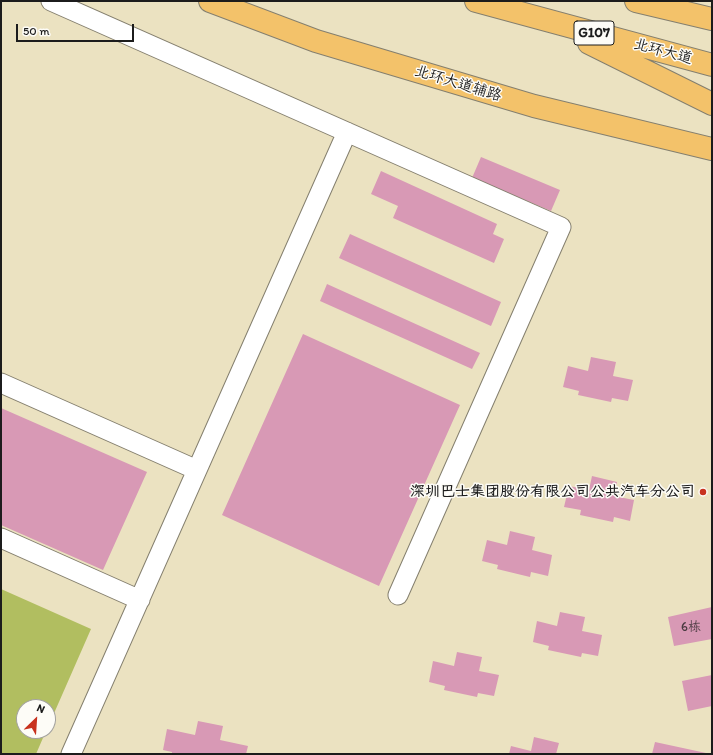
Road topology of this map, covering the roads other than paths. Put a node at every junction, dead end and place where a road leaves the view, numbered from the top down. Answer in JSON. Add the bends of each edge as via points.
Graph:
{"nodes":[{"id":1,"x":51,"y":1,"type":"edge"},
{"id":2,"x":210,"y":1,"type":"edge"},
{"id":3,"x":476,"y":1,"type":"edge"},
{"id":4,"x":636,"y":1,"type":"edge"},
{"id":5,"x":712,"y":3,"type":"edge"},
{"id":6,"x":667,"y":9,"type":"junction"},
{"id":7,"x":538,"y":18,"type":"junction"},
{"id":8,"x":712,"y":19,"type":"edge"},
{"id":9,"x":712,"y":65,"type":"edge"},
{"id":10,"x":712,"y":104,"type":"edge"},
{"id":11,"x":347,"y":132,"type":"junction"},
{"id":12,"x":712,"y":149,"type":"edge"},
{"id":13,"x":1,"y":383,"type":"edge"},
{"id":14,"x":197,"y":470,"type":"junction"},
{"id":15,"x":1,"y":538,"type":"edge"},
{"id":16,"x":398,"y":595,"type":"dead end"},
{"id":17,"x":140,"y":600,"type":"junction"},
{"id":18,"x":71,"y":754,"type":"edge"}],
"edges":[{"from":1,"to":11,"type":"lane"},
{"from":2,"to":12,"type":"main road","name":"北环大道辅路","via":[[316,41],[526,104]]},
{"from":3,"to":7,"type":"main road","name":"北环大道","number":"G107"},
{"from":4,"to":6,"type":"main road"},
{"from":5,"to":6,"type":"main road"},
{"from":6,"to":8,"type":"main road"},
{"from":7,"to":9,"type":"main road","name":"北环大道","number":"G107"},
{"from":7,"to":10,"type":"main road"},
{"from":11,"to":14,"type":"lane"},
{"from":11,"to":16,"type":"lane","via":[[561,227]]},
{"from":13,"to":14,"type":"lane"},
{"from":14,"to":17,"type":"lane"},
{"from":15,"to":17,"type":"lane"},
{"from":17,"to":18,"type":"lane"}]}
